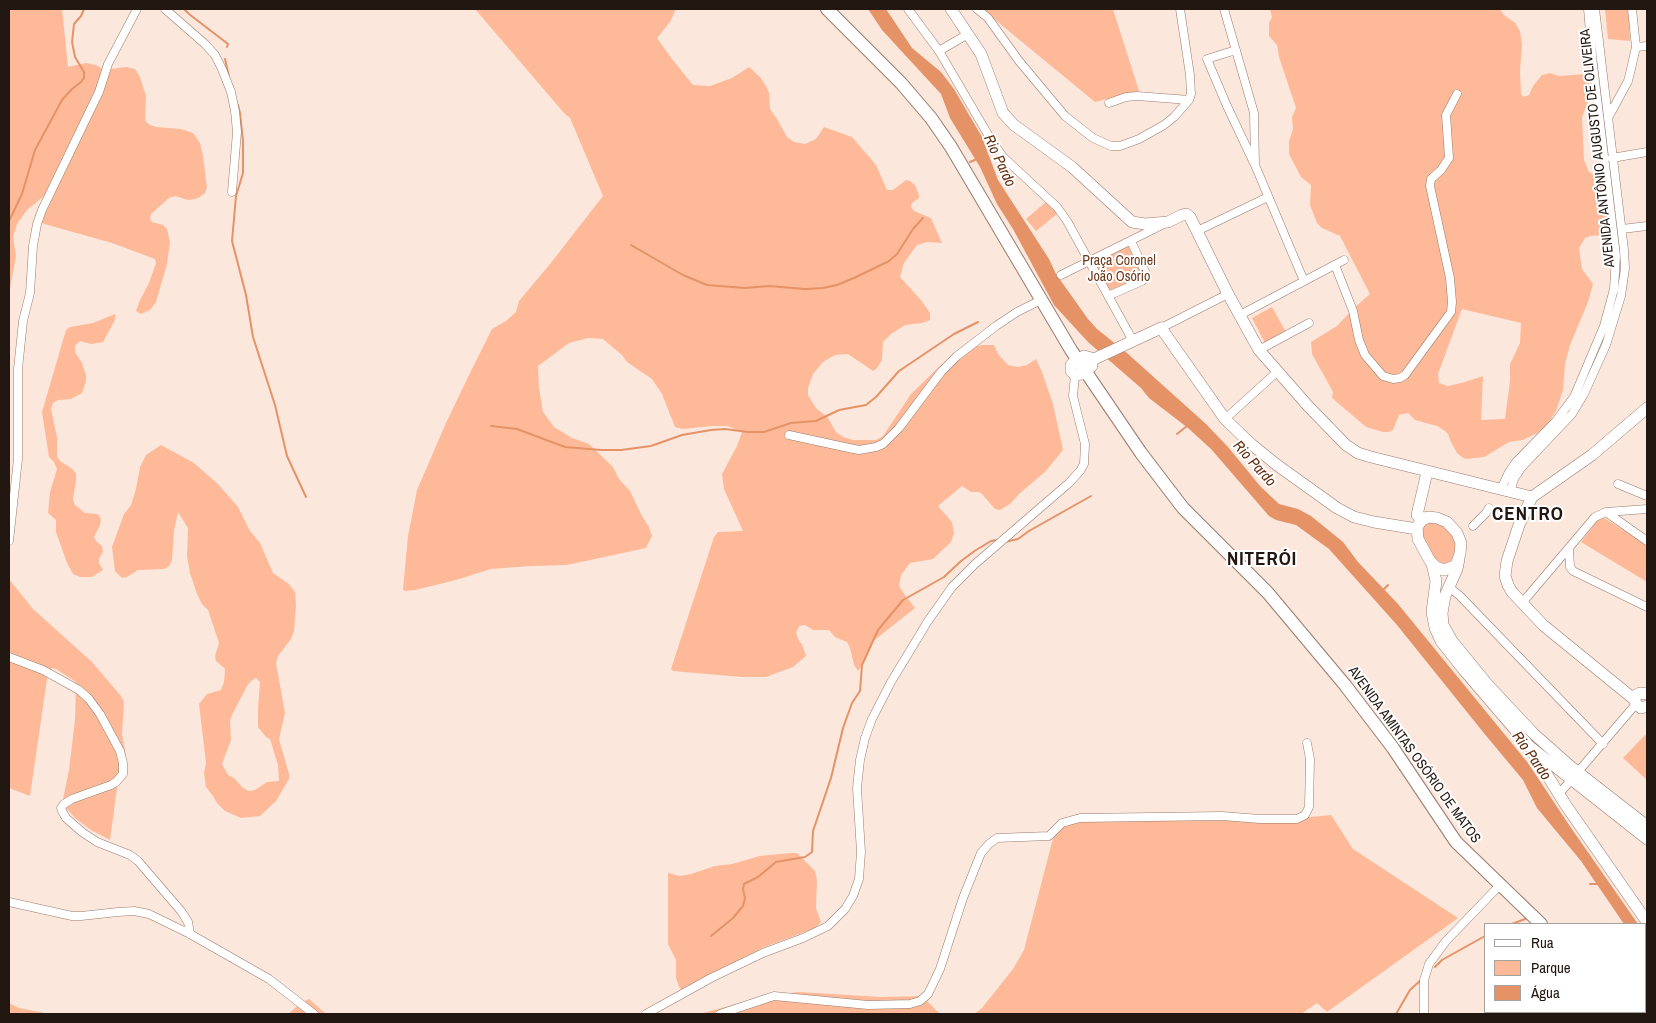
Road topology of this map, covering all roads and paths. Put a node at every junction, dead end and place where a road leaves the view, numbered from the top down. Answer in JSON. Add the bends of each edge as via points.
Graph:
{"nodes":[{"id":1,"x":137,"y":9,"type":"edge"},
{"id":2,"x":165,"y":9,"type":"edge"},
{"id":3,"x":826,"y":9,"type":"edge"},
{"id":4,"x":908,"y":9,"type":"edge"},
{"id":5,"x":977,"y":9,"type":"edge"},
{"id":6,"x":1180,"y":9,"type":"edge"},
{"id":7,"x":1224,"y":9,"type":"edge"},
{"id":8,"x":1588,"y":9,"type":"edge"},
{"id":9,"x":1594,"y":9,"type":"edge"},
{"id":10,"x":1632,"y":9,"type":"edge"},
{"id":11,"x":954,"y":10,"type":"edge"},
{"id":12,"x":968,"y":34,"type":"junction"},
{"id":13,"x":1647,"y":46,"type":"edge"},
{"id":14,"x":1636,"y":47,"type":"junction"},
{"id":15,"x":1236,"y":50,"type":"junction"},
{"id":16,"x":939,"y":52,"type":"junction"},
{"id":17,"x":1457,"y":94,"type":"dead end"},
{"id":18,"x":1189,"y":100,"type":"junction"},
{"id":19,"x":1109,"y":103,"type":"dead end"},
{"id":20,"x":1608,"y":118,"type":"junction"},
{"id":21,"x":1647,"y":152,"type":"edge"},
{"id":22,"x":1612,"y":158,"type":"junction"},
{"id":23,"x":1254,"y":165,"type":"junction"},
{"id":24,"x":232,"y":192,"type":"dead end"},
{"id":25,"x":1268,"y":197,"type":"junction"},
{"id":26,"x":1168,"y":222,"type":"junction"},
{"id":27,"x":1647,"y":226,"type":"edge"},
{"id":28,"x":1622,"y":229,"type":"junction"},
{"id":29,"x":1197,"y":231,"type":"junction"},
{"id":30,"x":1131,"y":240,"type":"junction"},
{"id":31,"x":1344,"y":260,"type":"dead end"},
{"id":32,"x":1088,"y":262,"type":"junction"},
{"id":33,"x":1335,"y":265,"type":"junction"},
{"id":34,"x":1061,"y":275,"type":"dead end"},
{"id":35,"x":1304,"y":280,"type":"junction"},
{"id":36,"x":1228,"y":294,"type":"junction"},
{"id":37,"x":1108,"y":296,"type":"junction"},
{"id":38,"x":1041,"y":300,"type":"junction"},
{"id":39,"x":1240,"y":315,"type":"junction"},
{"id":40,"x":1309,"y":323,"type":"dead end"},
{"id":41,"x":1161,"y":328,"type":"junction"},
{"id":42,"x":1060,"y":331,"type":"junction"},
{"id":43,"x":1128,"y":344,"type":"junction"},
{"id":44,"x":1259,"y":350,"type":"junction"},
{"id":45,"x":1084,"y":363,"type":"junction"},
{"id":46,"x":1277,"y":372,"type":"junction"},
{"id":47,"x":1647,"y":408,"type":"edge"},
{"id":48,"x":1225,"y":419,"type":"junction"},
{"id":49,"x":788,"y":435,"type":"dead end"},
{"id":50,"x":1427,"y":472,"type":"junction"},
{"id":51,"x":1618,"y":484,"type":"dead end"},
{"id":52,"x":1505,"y":490,"type":"junction"},
{"id":53,"x":1647,"y":496,"type":"edge"},
{"id":54,"x":1532,"y":497,"type":"junction"},
{"id":55,"x":1489,"y":508,"type":"dead end"},
{"id":56,"x":1647,"y":509,"type":"edge"},
{"id":57,"x":1606,"y":512,"type":"junction"},
{"id":58,"x":1425,"y":518,"type":"junction"},
{"id":59,"x":1473,"y":526,"type":"dead end"},
{"id":60,"x":1417,"y":529,"type":"junction"},
{"id":61,"x":9,"y":541,"type":"edge"},
{"id":62,"x":1647,"y":542,"type":"edge"},
{"id":63,"x":1569,"y":549,"type":"junction"},
{"id":64,"x":1458,"y":559,"type":"junction"},
{"id":65,"x":1432,"y":564,"type":"junction"},
{"id":66,"x":1449,"y":587,"type":"junction"},
{"id":67,"x":1522,"y":603,"type":"junction"},
{"id":68,"x":1647,"y":608,"type":"edge"},
{"id":69,"x":9,"y":657,"type":"edge"},
{"id":70,"x":1641,"y":700,"type":"edge"},
{"id":71,"x":1307,"y":743,"type":"dead end"},
{"id":72,"x":1603,"y":744,"type":"junction"},
{"id":73,"x":1529,"y":746,"type":"junction"},
{"id":74,"x":1575,"y":776,"type":"junction"},
{"id":75,"x":1559,"y":794,"type":"junction"},
{"id":76,"x":1647,"y":826,"type":"edge"},
{"id":77,"x":1647,"y":839,"type":"edge"},
{"id":78,"x":1500,"y":886,"type":"junction"},
{"id":79,"x":9,"y":902,"type":"edge"},
{"id":80,"x":1645,"y":920,"type":"edge"},
{"id":81,"x":1540,"y":923,"type":"edge"},
{"id":82,"x":190,"y":934,"type":"junction"},
{"id":83,"x":654,"y":1012,"type":"edge"},
{"id":84,"x":314,"y":1014,"type":"edge"},
{"id":85,"x":646,"y":1014,"type":"edge"},
{"id":86,"x":720,"y":1014,"type":"edge"},
{"id":87,"x":1424,"y":1014,"type":"edge"}],
"edges":[{"from":1,"to":61,"type":"street","via":[[108,64],[99,92],[37,224],[19,361],[18,459]]},
{"from":2,"to":24,"type":"street","via":[[205,44],[222,69],[235,112],[237,132]]},
{"from":3,"to":38,"type":"main road","via":[[901,83],[931,118]]},
{"from":4,"to":16,"type":"street"},
{"from":5,"to":18,"type":"street","via":[[988,18],[1019,62],[1065,116],[1105,145],[1120,146],[1139,139],[1164,125]]},
{"from":6,"to":18,"type":"street","via":[[1190,75]]},
{"from":7,"to":15,"type":"street"},
{"from":8,"to":52,"type":"street","name":"AVENIDA ANTÔNIO AUGUSTO DE OLIVEIRA","via":[[1616,256],[1614,290],[1604,326],[1574,397],[1516,462],[1509,472]]},
{"from":9,"to":20,"type":"street","name":"AVENIDA ANTÔNIO AUGUSTO DE OLIVEIRA"},
{"from":10,"to":14,"type":"street"},
{"from":11,"to":12,"type":"street"},
{"from":12,"to":16,"type":"street"},
{"from":12,"to":26,"type":"street","via":[[981,54],[1003,113],[1014,125],[1072,167],[1132,222]]},
{"from":13,"to":14,"type":"street"},
{"from":14,"to":20,"type":"street","via":[[1628,81]]},
{"from":15,"to":23,"type":"street","via":[[1254,113]]},
{"from":15,"to":23,"type":"street","via":[[1207,58]]},
{"from":16,"to":32,"type":"street","via":[[990,138],[1003,156],[1062,214]]},
{"from":17,"to":33,"type":"street","via":[[1446,115],[1449,158],[1431,179],[1430,186],[1450,278],[1451,312],[1405,375],[1393,380],[1383,376],[1365,355]]},
{"from":18,"to":19,"type":"street","via":[[1137,96]]},
{"from":20,"to":22,"type":"street","name":"AVENIDA ANTÔNIO AUGUSTO DE OLIVEIRA"},
{"from":21,"to":22,"type":"street"},
{"from":22,"to":28,"type":"street","name":"AVENIDA ANTÔNIO AUGUSTO DE OLIVEIRA"},
{"from":23,"to":25,"type":"street"},
{"from":25,"to":29,"type":"street"},
{"from":25,"to":35,"type":"street"},
{"from":26,"to":29,"type":"street","via":[[1186,214]]},
{"from":26,"to":30,"type":"street"},
{"from":27,"to":28,"type":"street"},
{"from":28,"to":52,"type":"street","name":"AVENIDA ANTÔNIO AUGUSTO DE OLIVEIRA","via":[[1625,268],[1621,296],[1594,374],[1572,414],[1521,468]]},
{"from":29,"to":36,"type":"street"},
{"from":30,"to":32,"type":"street"},
{"from":30,"to":37,"type":"street","via":[[1147,276]]},
{"from":31,"to":33,"type":"street"},
{"from":32,"to":34,"type":"street"},
{"from":32,"to":37,"type":"street"},
{"from":33,"to":35,"type":"street"},
{"from":35,"to":39,"type":"street"},
{"from":36,"to":39,"type":"street"},
{"from":36,"to":41,"type":"street"},
{"from":37,"to":43,"type":"street"},
{"from":38,"to":42,"type":"main road"},
{"from":38,"to":49,"type":"street","via":[[1017,312],[956,356],[899,428],[876,448],[860,450]]},
{"from":39,"to":44,"type":"street"},
{"from":40,"to":44,"type":"street"},
{"from":41,"to":43,"type":"street"},
{"from":41,"to":48,"type":"street"},
{"from":42,"to":45,"type":"main road"},
{"from":42,"to":45,"type":"main road","via":[[1077,349]]},
{"from":43,"to":45,"type":"street"},
{"from":44,"to":46,"type":"street"},
{"from":45,"to":78,"type":"main road","name":"AVENIDA AMINTAS OSÓRIO DE MATOS","via":[[1141,453],[1183,508],[1268,593],[1346,685],[1456,842]]},
{"from":45,"to":83,"type":"street","via":[[1073,396],[1085,444],[1084,464],[1080,471],[952,587],[891,682],[872,719],[860,760],[857,788],[862,852],[859,879],[845,909],[828,926],[711,978]]},
{"from":46,"to":48,"type":"street"},
{"from":46,"to":50,"type":"street","via":[[1350,448]]},
{"from":47,"to":54,"type":"street","via":[[1592,456]]},
{"from":48,"to":60,"type":"street","via":[[1277,465],[1345,513]]},
{"from":50,"to":52,"type":"street"},
{"from":50,"to":58,"type":"street","via":[[1417,514]]},
{"from":51,"to":53,"type":"street"},
{"from":52,"to":54,"type":"street"},
{"from":54,"to":67,"type":"street","via":[[1516,533],[1506,570],[1508,585]]},
{"from":55,"to":59,"type":"street"},
{"from":56,"to":57,"type":"street"},
{"from":57,"to":62,"type":"street"},
{"from":57,"to":63,"type":"street","via":[[1591,520]]},
{"from":58,"to":60,"type":"street"},
{"from":58,"to":64,"type":"street","via":[[1442,519],[1454,529],[1460,543]]},
{"from":60,"to":65,"type":"street","via":[[1418,539]]},
{"from":63,"to":67,"type":"street"},
{"from":63,"to":68,"type":"street","via":[[1573,571]]},
{"from":64,"to":65,"type":"street","via":[[1448,569]]},
{"from":64,"to":66,"type":"street"},
{"from":65,"to":73,"type":"street","via":[[1436,581],[1432,620],[1438,635]]},
{"from":66,"to":72,"type":"street"},
{"from":66,"to":74,"type":"street","via":[[1442,613],[1443,625],[1452,641],[1515,716]]},
{"from":67,"to":70,"type":"street","via":[[1544,625]]},
{"from":69,"to":82,"type":"street","via":[[72,686],[89,699],[100,714],[120,751],[123,774],[111,785],[64,804],[62,811],[66,818],[97,842],[138,861],[181,911],[188,922]]},
{"from":70,"to":72,"type":"street"},
{"from":71,"to":86,"type":"street","via":[[1309,807],[1305,815],[1297,819],[1222,816],[1080,818],[1062,823],[1049,836],[997,838],[981,853],[940,969],[928,994],[920,1001],[868,1005],[774,996]]},
{"from":72,"to":74,"type":"street"},
{"from":73,"to":74,"type":"street"},
{"from":73,"to":75,"type":"street"},
{"from":74,"to":75,"type":"street"},
{"from":74,"to":76,"type":"street"},
{"from":74,"to":77,"type":"street"},
{"from":75,"to":80,"type":"street"},
{"from":78,"to":81,"type":"main road","name":"AVENIDA AMINTAS OSÓRIO DE MATOS"},
{"from":78,"to":87,"type":"street","via":[[1446,941],[1429,964],[1424,980]]},
{"from":79,"to":82,"type":"street","via":[[72,916],[134,911],[149,914]]},
{"from":82,"to":84,"type":"street","via":[[269,979]]},
{"from":83,"to":85,"type":"street"}]}
